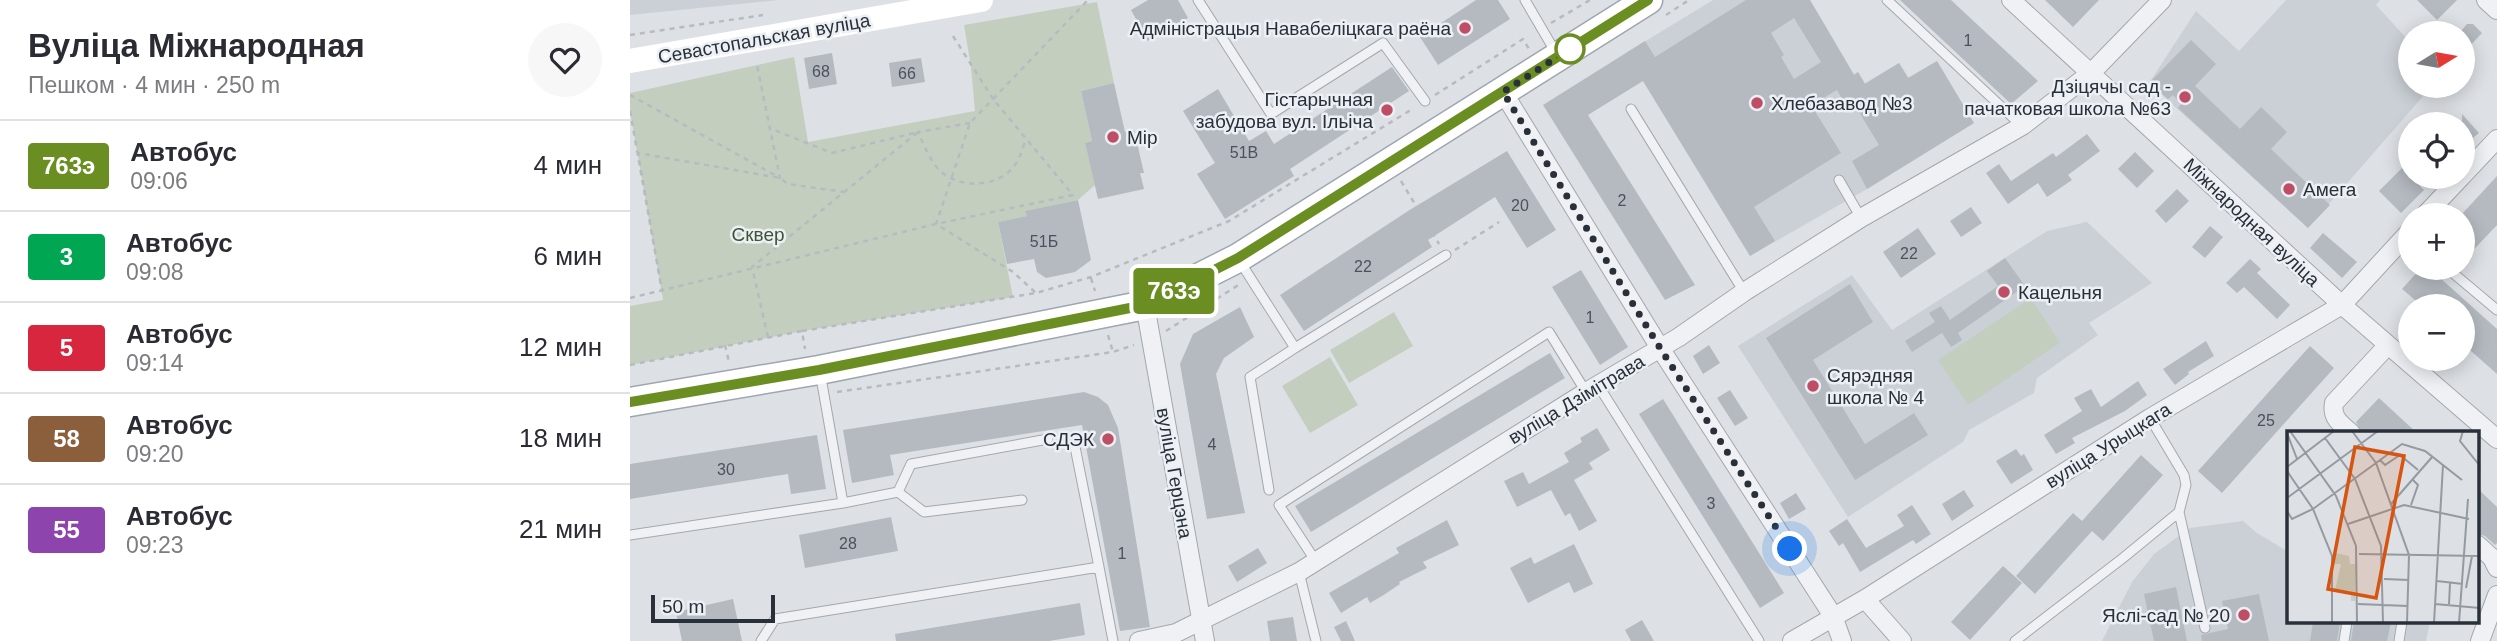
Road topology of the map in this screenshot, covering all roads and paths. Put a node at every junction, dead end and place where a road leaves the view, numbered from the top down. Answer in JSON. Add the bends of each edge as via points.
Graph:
{"nodes":[{"id":1,"x":981,"y":0,"type":"edge"},
{"id":2,"x":1088,"y":0,"type":"edge"},
{"id":3,"x":1198,"y":0,"type":"edge"},
{"id":4,"x":1525,"y":0,"type":"edge"},
{"id":5,"x":1590,"y":0,"type":"edge"},
{"id":6,"x":1648,"y":0,"type":"edge"},
{"id":7,"x":1886,"y":0,"type":"edge"},
{"id":8,"x":2011,"y":0,"type":"edge"},
{"id":9,"x":2162,"y":0,"type":"edge"},
{"id":10,"x":2486,"y":0,"type":"edge"},
{"id":11,"x":2497,"y":10,"type":"edge"},
{"id":12,"x":774,"y":14,"type":"dead end"},
{"id":13,"x":1541,"y":28,"type":"junction"},
{"id":14,"x":630,"y":35,"type":"edge"},
{"id":15,"x":953,"y":36,"type":"dead end"},
{"id":16,"x":1523,"y":39,"type":"junction"},
{"id":17,"x":630,"y":61,"type":"edge"},
{"id":18,"x":1549,"y":62,"type":"junction"},
{"id":19,"x":757,"y":65,"type":"dead end"},
{"id":20,"x":2091,"y":73,"type":"junction"},
{"id":21,"x":1503,"y":92,"type":"junction"},
{"id":22,"x":630,"y":95,"type":"edge"},
{"id":23,"x":993,"y":99,"type":"junction"},
{"id":24,"x":1425,"y":101,"type":"junction"},
{"id":25,"x":1631,"y":109,"type":"dead end"},
{"id":26,"x":630,"y":111,"type":"edge"},
{"id":27,"x":970,"y":123,"type":"junction"},
{"id":28,"x":2022,"y":126,"type":"junction"},
{"id":29,"x":769,"y":128,"type":"junction"},
{"id":30,"x":918,"y":132,"type":"junction"},
{"id":31,"x":1026,"y":139,"type":"junction"},
{"id":32,"x":2497,"y":139,"type":"edge"},
{"id":33,"x":2475,"y":162,"type":"edge"},
{"id":34,"x":1391,"y":163,"type":"junction"},
{"id":35,"x":951,"y":177,"type":"junction"},
{"id":36,"x":780,"y":178,"type":"junction"},
{"id":37,"x":1839,"y":180,"type":"dead end"},
{"id":38,"x":2450,"y":189,"type":"edge"},
{"id":39,"x":844,"y":192,"type":"junction"},
{"id":40,"x":2436,"y":203,"type":"edge"},
{"id":41,"x":1861,"y":218,"type":"junction"},
{"id":42,"x":1499,"y":222,"type":"dead end"},
{"id":43,"x":936,"y":224,"type":"junction"},
{"id":44,"x":2398,"y":246,"type":"edge"},
{"id":45,"x":1446,"y":255,"type":"junction"},
{"id":46,"x":1238,"y":258,"type":"junction"},
{"id":47,"x":752,"y":267,"type":"junction"},
{"id":48,"x":2461,"y":280,"type":"edge"},
{"id":49,"x":662,"y":291,"type":"junction"},
{"id":50,"x":1744,"y":292,"type":"junction"},
{"id":51,"x":1035,"y":293,"type":"junction"},
{"id":52,"x":630,"y":298,"type":"edge"},
{"id":53,"x":1145,"y":305,"type":"junction"},
{"id":54,"x":2342,"y":305,"type":"junction"},
{"id":55,"x":2497,"y":310,"type":"edge"},
{"id":56,"x":802,"y":331,"type":"dead end"},
{"id":57,"x":2388,"y":345,"type":"junction"},
{"id":58,"x":1295,"y":348,"type":"junction"},
{"id":59,"x":1660,"y":348,"type":"junction"},
{"id":60,"x":1113,"y":352,"type":"dead end"},
{"id":61,"x":630,"y":365,"type":"edge"},
{"id":62,"x":821,"y":382,"type":"junction"},
{"id":63,"x":1592,"y":388,"type":"junction"},
{"id":64,"x":630,"y":402,"type":"edge"},
{"id":65,"x":2150,"y":418,"type":"junction"},
{"id":66,"x":2349,"y":431,"type":"edge"},
{"id":67,"x":1048,"y":439,"type":"dead end"},
{"id":68,"x":2497,"y":439,"type":"edge"},
{"id":69,"x":1074,"y":442,"type":"dead end"},
{"id":70,"x":1269,"y":490,"type":"dead end"},
{"id":71,"x":898,"y":492,"type":"junction"},
{"id":72,"x":1022,"y":500,"type":"dead end"},
{"id":73,"x":843,"y":503,"type":"junction"},
{"id":74,"x":2179,"y":512,"type":"junction"},
{"id":75,"x":630,"y":535,"type":"edge"},
{"id":76,"x":2480,"y":547,"type":"edge"},
{"id":77,"x":1315,"y":560,"type":"junction"},
{"id":78,"x":1099,"y":567,"type":"junction"},
{"id":79,"x":2497,"y":568,"type":"edge"},
{"id":80,"x":1299,"y":572,"type":"junction"},
{"id":81,"x":2497,"y":596,"type":"edge"},
{"id":82,"x":1865,"y":599,"type":"junction"},
{"id":83,"x":1833,"y":617,"type":"junction"},
{"id":84,"x":1201,"y":621,"type":"junction"},
{"id":85,"x":2205,"y":628,"type":"dead end"},
{"id":86,"x":761,"y":641,"type":"edge"},
{"id":87,"x":1113,"y":641,"type":"edge"},
{"id":88,"x":1139,"y":641,"type":"edge"},
{"id":89,"x":1205,"y":641,"type":"edge"},
{"id":90,"x":1317,"y":641,"type":"edge"},
{"id":91,"x":1759,"y":641,"type":"edge"},
{"id":92,"x":1791,"y":641,"type":"edge"},
{"id":93,"x":1842,"y":641,"type":"edge"},
{"id":94,"x":1902,"y":641,"type":"edge"},
{"id":95,"x":2015,"y":641,"type":"edge"},
{"id":96,"x":2480,"y":641,"type":"edge"}],
"edges":[{"from":1,"to":17,"type":"street","name":"Севастопальская вуліца"},
{"from":2,"to":23,"type":"path"},
{"from":3,"to":24,"type":"lane","via":[[1270,114],[1383,43]]},
{"from":4,"to":13,"type":"lane"},
{"from":5,"to":13,"type":"path"},
{"from":6,"to":18,"type":"main road"},
{"from":7,"to":28,"type":"lane"},
{"from":8,"to":20,"type":"street","name":"Міжнародная вуліца"},
{"from":9,"to":20,"type":"street","name":"вуліца Дзімітрава"},
{"from":10,"to":11,"type":"street"},
{"from":12,"to":14,"type":"path"},
{"from":13,"to":16,"type":"path"},
{"from":13,"to":18,"type":"lane"},
{"from":15,"to":23,"type":"path"},
{"from":16,"to":18,"type":"path"},
{"from":16,"to":24,"type":"path"},
{"from":18,"to":21,"type":"main road"},
{"from":19,"to":29,"type":"path"},
{"from":20,"to":28,"type":"street","name":"вуліца Дзімітрава"},
{"from":20,"to":54,"type":"street","name":"Міжнародная вуліца"},
{"from":21,"to":34,"type":"main road"},
{"from":21,"to":59,"type":"street"},
{"from":22,"to":36,"type":"path"},
{"from":23,"to":27,"type":"path"},
{"from":23,"to":31,"type":"path"},
{"from":24,"to":51,"type":"path","via":[[1228,221],[1091,277]]},
{"from":25,"to":50,"type":"lane"},
{"from":26,"to":49,"type":"path"},
{"from":27,"to":30,"type":"path"},
{"from":27,"to":35,"type":"path"},
{"from":28,"to":41,"type":"street","name":"вуліца Дзімітрава"},
{"from":29,"to":30,"type":"path","via":[[832,153]]},
{"from":29,"to":36,"type":"path"},
{"from":30,"to":35,"type":"path","via":[[933,162]]},
{"from":30,"to":39,"type":"path"},
{"from":31,"to":35,"type":"path","via":[[1016,165],[991,183],[971,184]]},
{"from":31,"to":43,"type":"path","via":[[1073,195]]},
{"from":32,"to":33,"type":"street"},
{"from":34,"to":45,"type":"path"},
{"from":34,"to":46,"type":"main road"},
{"from":35,"to":43,"type":"path"},
{"from":36,"to":39,"type":"path","via":[[788,184]]},
{"from":36,"to":49,"type":"path","via":[[638,153]]},
{"from":37,"to":41,"type":"lane"},
{"from":38,"to":40,"type":"street"},
{"from":39,"to":47,"type":"path"},
{"from":41,"to":50,"type":"street","name":"вуліца Дзімітрава"},
{"from":42,"to":45,"type":"path"},
{"from":43,"to":47,"type":"path"},
{"from":43,"to":51,"type":"path","via":[[1013,272]]},
{"from":44,"to":54,"type":"street","name":"вуліца Урыцкага"},
{"from":45,"to":58,"type":"lane"},
{"from":46,"to":53,"type":"main road"},
{"from":46,"to":58,"type":"lane"},
{"from":47,"to":49,"type":"path"},
{"from":47,"to":61,"type":"path","via":[[768,337]]},
{"from":48,"to":55,"type":"lane"},
{"from":49,"to":52,"type":"path"},
{"from":50,"to":59,"type":"street","name":"вуліца Дзімітрава"},
{"from":51,"to":56,"type":"path"},
{"from":53,"to":62,"type":"main road"},
{"from":53,"to":84,"type":"street","name":"вуліца Герцэна"},
{"from":54,"to":57,"type":"street","name":"Міжнародная вуліца"},
{"from":54,"to":65,"type":"street","name":"вуліца Урыцкага"},
{"from":57,"to":66,"type":"street","via":[[2334,403],[2336,419]]},
{"from":57,"to":68,"type":"street","name":"Міжнародная вуліца"},
{"from":58,"to":70,"type":"lane","via":[[1250,377]]},
{"from":59,"to":63,"type":"street","name":"вуліца Дзімітрава"},
{"from":59,"to":83,"type":"street"},
{"from":60,"to":62,"type":"path"},
{"from":62,"to":64,"type":"main road"},
{"from":62,"to":73,"type":"lane"},
{"from":63,"to":77,"type":"street","name":"вуліца Дзімітрава"},
{"from":63,"to":77,"type":"lane","via":[[1549,332],[1279,505]]},
{"from":63,"to":91,"type":"lane"},
{"from":65,"to":74,"type":"lane","via":[[2184,475]]},
{"from":65,"to":82,"type":"street","name":"вуліца Урыцкага"},
{"from":67,"to":71,"type":"lane","via":[[911,464]]},
{"from":69,"to":78,"type":"lane"},
{"from":71,"to":72,"type":"lane","via":[[924,512]]},
{"from":71,"to":73,"type":"lane"},
{"from":73,"to":75,"type":"lane"},
{"from":74,"to":85,"type":"lane"},
{"from":74,"to":95,"type":"lane"},
{"from":76,"to":79,"type":"street"},
{"from":77,"to":80,"type":"street","name":"вуліца Дзімітрава"},
{"from":78,"to":86,"type":"lane","via":[[775,619]]},
{"from":78,"to":87,"type":"lane"},
{"from":80,"to":84,"type":"street","name":"вуліца Дзімітрава"},
{"from":80,"to":90,"type":"lane"},
{"from":81,"to":96,"type":"street"},
{"from":82,"to":83,"type":"street","name":"вуліца Урыцкага"},
{"from":82,"to":94,"type":"street"},
{"from":83,"to":92,"type":"street","name":"вуліца Урыцкага"},
{"from":83,"to":93,"type":"street"},
{"from":84,"to":88,"type":"street","name":"вуліца Дзімітрава","via":[[1176,633]]},
{"from":84,"to":89,"type":"street","name":"вуліца Герцэна"}]}
